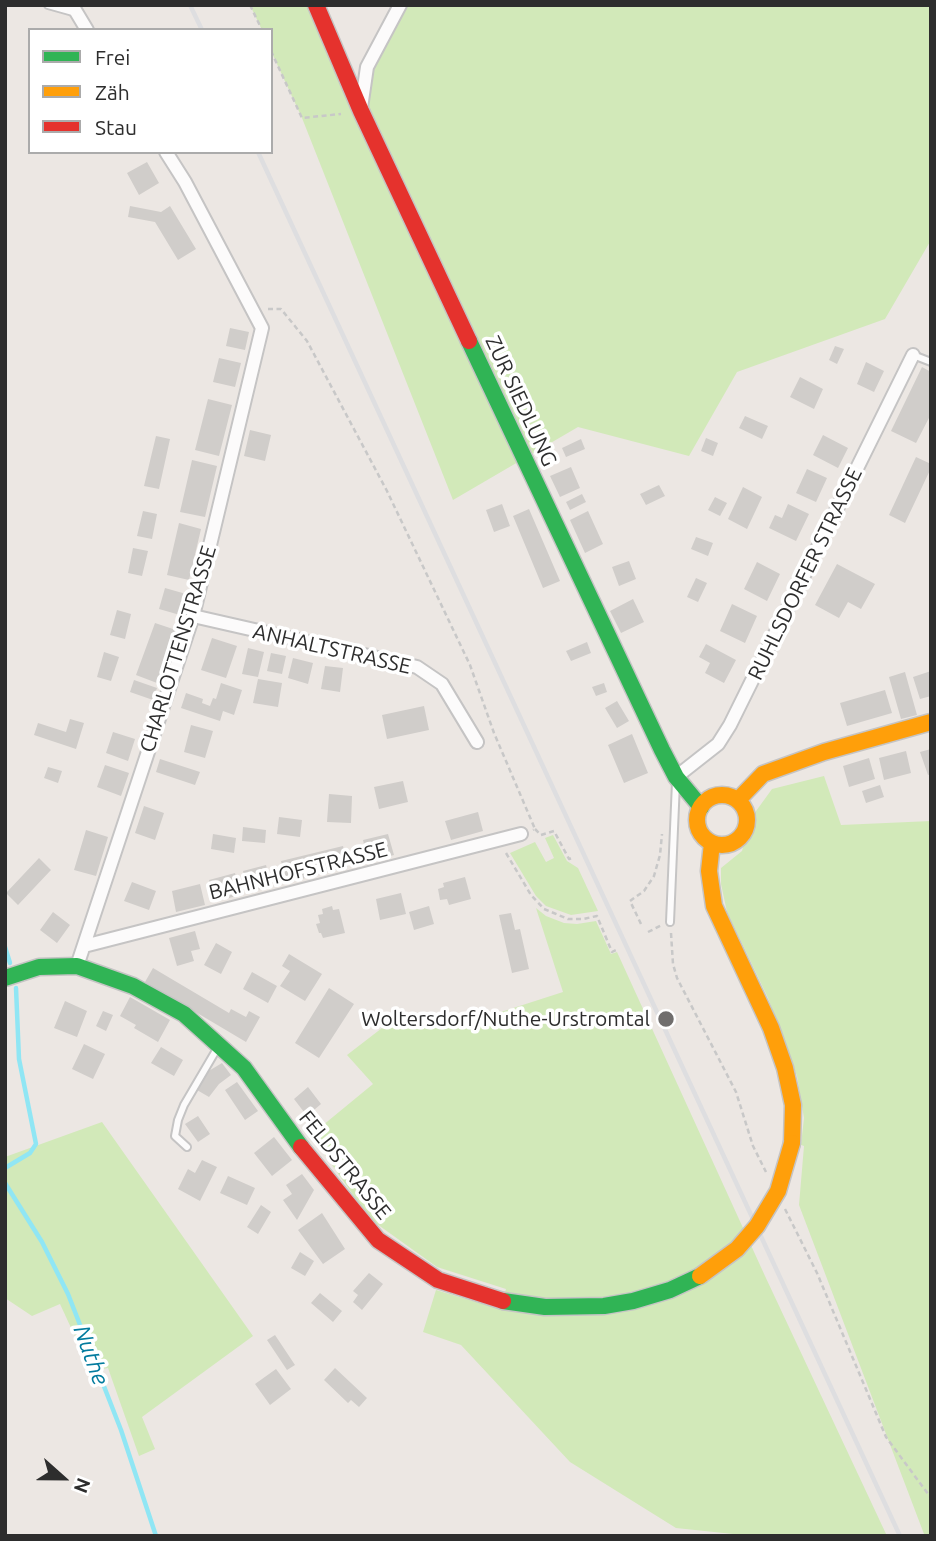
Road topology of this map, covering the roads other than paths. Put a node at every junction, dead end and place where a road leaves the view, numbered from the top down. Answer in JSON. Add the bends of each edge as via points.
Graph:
{"nodes":[{"id":1,"x":48,"y":5,"type":"edge"},
{"id":2,"x":316,"y":5,"type":"edge"},
{"id":3,"x":400,"y":5,"type":"edge"},
{"id":4,"x":74,"y":9,"type":"edge"},
{"id":5,"x":87,"y":28,"type":"edge"},
{"id":6,"x":361,"y":111,"type":"junction"},
{"id":7,"x":167,"y":154,"type":"edge"},
{"id":8,"x":913,"y":355,"type":"joint"},
{"id":9,"x":931,"y":362,"type":"edge"},
{"id":10,"x":193,"y":616,"type":"junction"},
{"id":11,"x":931,"y":722,"type":"edge"},
{"id":12,"x":477,"y":742,"type":"dead end"},
{"id":13,"x":676,"y":777,"type":"junction"},
{"id":14,"x":738,"y":800,"type":"junction"},
{"id":15,"x":701,"y":807,"type":"junction"},
{"id":16,"x":521,"y":834,"type":"road end"},
{"id":17,"x":712,"y":843,"type":"junction"},
{"id":18,"x":670,"y":922,"type":"road end"},
{"id":19,"x":85,"y":946,"type":"junction"},
{"id":20,"x":77,"y":966,"type":"junction"},
{"id":21,"x":5,"y":978,"type":"edge"},
{"id":22,"x":219,"y":1045,"type":"junction"},
{"id":23,"x":187,"y":1147,"type":"dead end"}],
"edges":[{"from":1,"to":4,"type":"lane"},
{"from":2,"to":6,"type":"street","name":"ZUR SIEDLUNG"},
{"from":3,"to":6,"type":"street","via":[[367,67]]},
{"from":4,"to":5,"type":"street"},
{"from":6,"to":13,"type":"street","name":"ZUR SIEDLUNG"},
{"from":7,"to":10,"type":"street","name":"CHARLOTTENSTRASSE","via":[[262,328]]},
{"from":8,"to":9,"type":"lane"},
{"from":8,"to":13,"type":"street","name":"RUHLSDORFER STRASSE","via":[[730,725],[718,744]]},
{"from":10,"to":12,"type":"street","name":"ANHALTSTRASSE","via":[[416,667],[442,684]]},
{"from":10,"to":19,"type":"street","name":"CHARLOTTENSTRASSE"},
{"from":11,"to":14,"type":"street","via":[[763,774]]},
{"from":13,"to":15,"type":"street","name":"ZUR SIEDLUNG"},
{"from":13,"to":18,"type":"lane"},
{"from":14,"to":15,"type":"street","via":[[714,796]]},
{"from":14,"to":17,"type":"street","via":[[747,814],[745,830],[735,842]]},
{"from":15,"to":17,"type":"street","via":[[697,823]]},
{"from":16,"to":19,"type":"street","name":"BAHNHOFSTRASSE"},
{"from":17,"to":22,"type":"street","name":"FELDSTRASSE","bridge":true,"via":[[709,871],[714,906],[780,1053],[792,1095],[794,1125],[781,1183],[765,1216],[737,1249],[700,1276],[670,1290],[634,1301],[544,1307],[499,1300],[439,1280],[378,1240],[299,1145],[244,1068]]},
{"from":19,"to":20,"type":"street","name":"CHARLOTTENSTRASSE"},
{"from":20,"to":21,"type":"street","via":[[38,968]]},
{"from":20,"to":22,"type":"street","name":"FELDSTRASSE","via":[[134,986],[184,1014]]},
{"from":22,"to":23,"type":"lane","via":[[178,1120],[175,1136]]}]}
